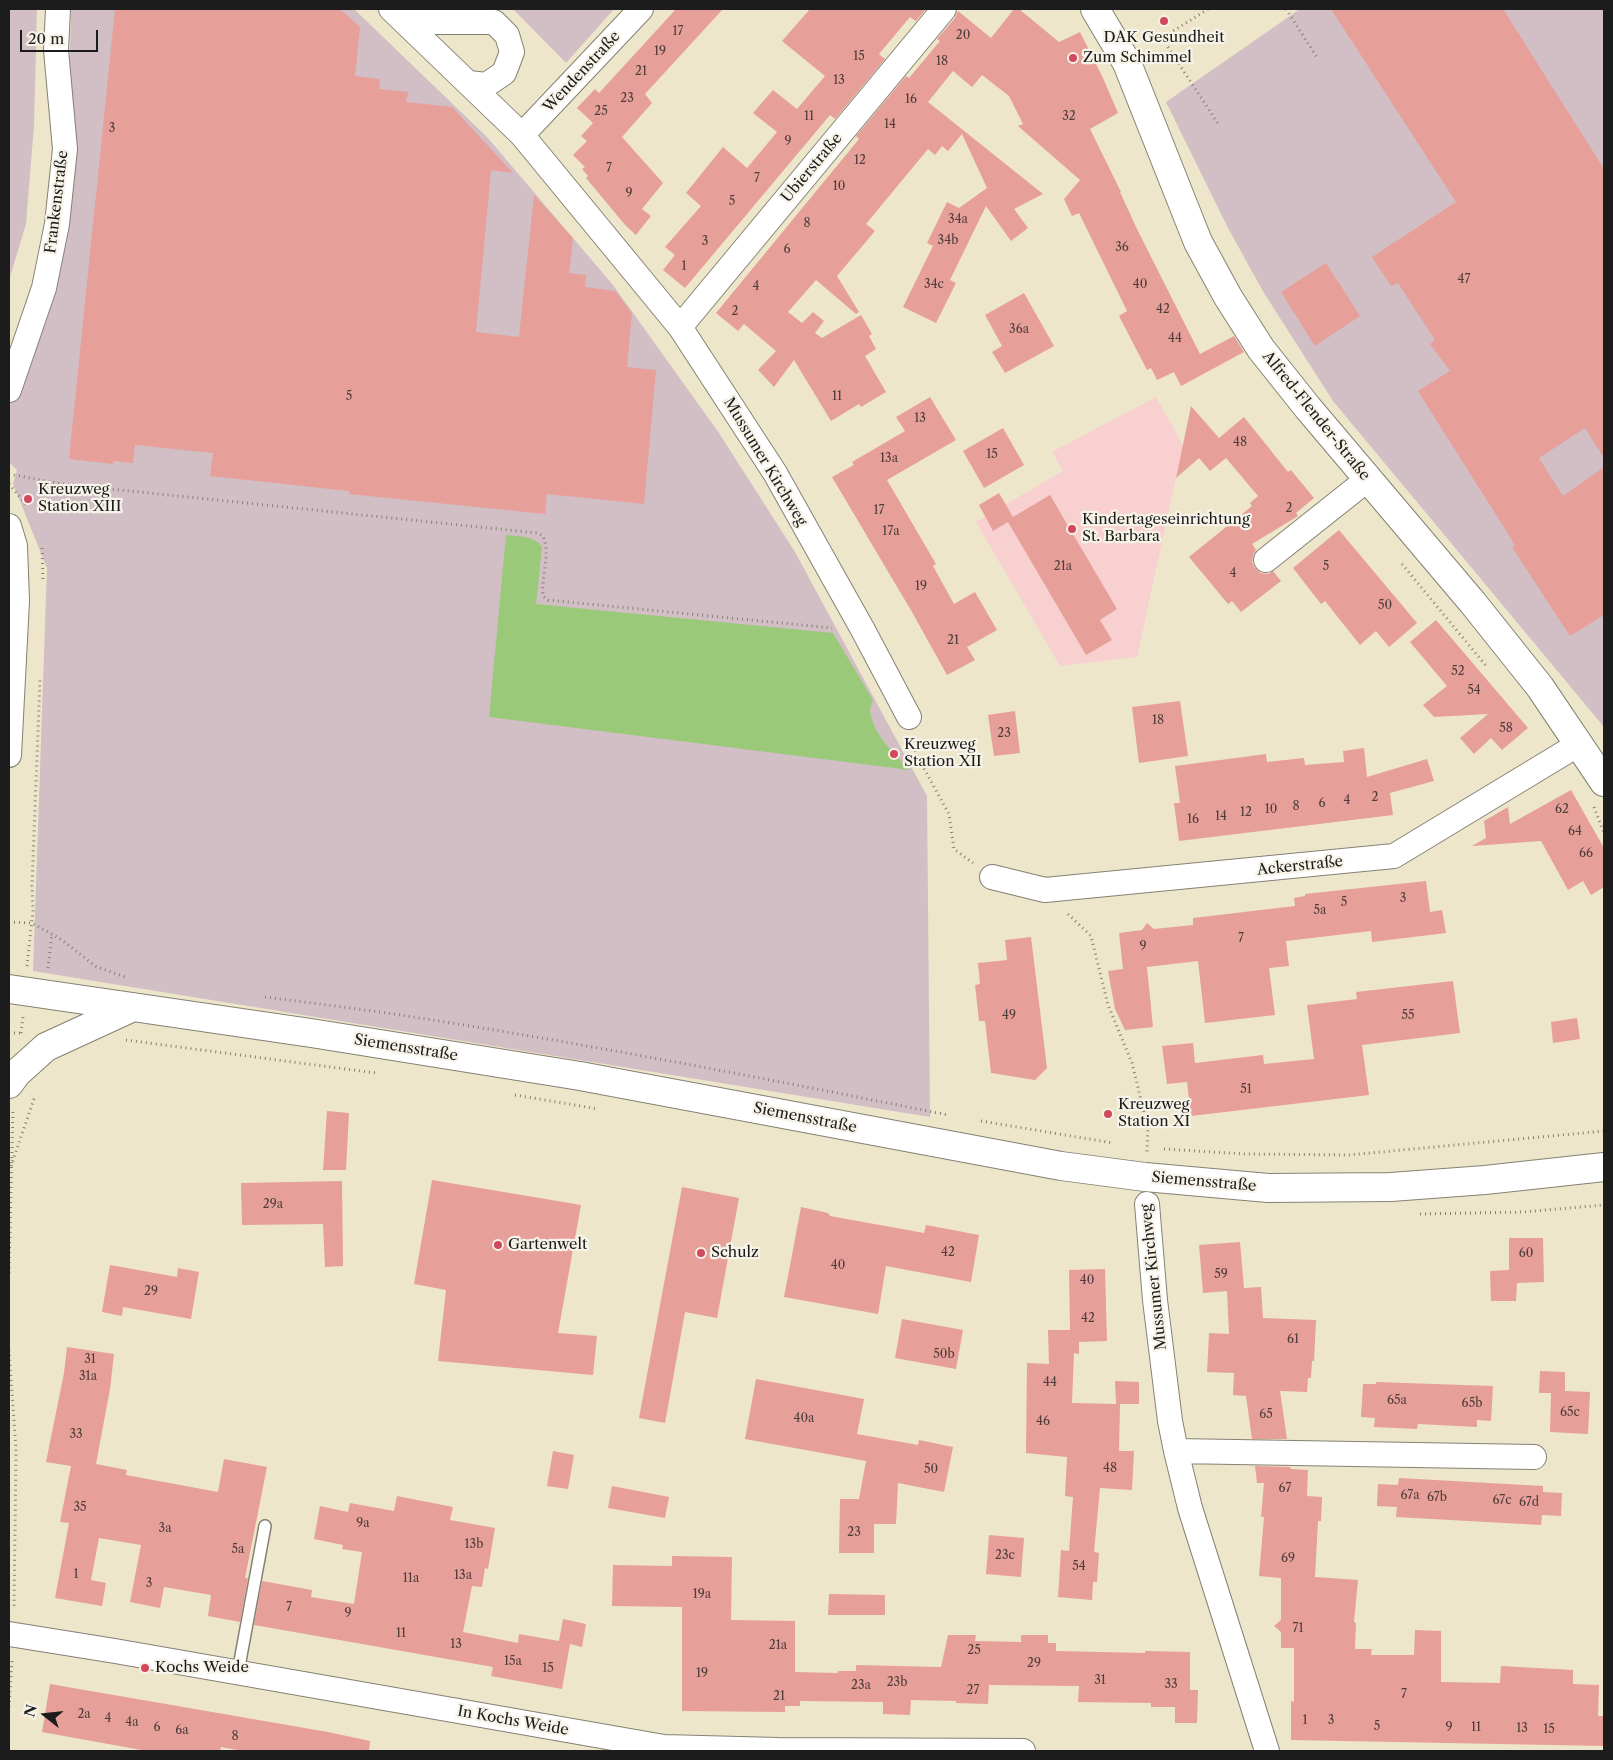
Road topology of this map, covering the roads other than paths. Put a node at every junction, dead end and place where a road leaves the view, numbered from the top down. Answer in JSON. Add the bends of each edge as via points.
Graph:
{"nodes":[{"id":1,"x":58,"y":9,"type":"edge"},
{"id":2,"x":641,"y":9,"type":"edge"},
{"id":3,"x":944,"y":9,"type":"edge"},
{"id":4,"x":1095,"y":9,"type":"edge"},
{"id":5,"x":399,"y":15,"type":"edge"},
{"id":6,"x":469,"y":83,"type":"junction"},
{"id":7,"x":522,"y":135,"type":"junction"},
{"id":8,"x":680,"y":327,"type":"junction"},
{"id":9,"x":9,"y":390,"type":"edge"},
{"id":10,"x":1368,"y":479,"type":"junction"},
{"id":11,"x":9,"y":526,"type":"edge"},
{"id":12,"x":1266,"y":560,"type":"dead end"},
{"id":13,"x":909,"y":717,"type":"road end"},
{"id":14,"x":1579,"y":744,"type":"junction"},
{"id":15,"x":9,"y":755,"type":"edge"},
{"id":16,"x":1604,"y":782,"type":"edge"},
{"id":17,"x":992,"y":877,"type":"road end"},
{"id":18,"x":9,"y":990,"type":"edge"},
{"id":19,"x":133,"y":1007,"type":"junction"},
{"id":20,"x":9,"y":1084,"type":"edge"},
{"id":21,"x":1604,"y":1167,"type":"edge"},
{"id":22,"x":1146,"y":1190,"type":"junction"},
{"id":23,"x":1176,"y":1451,"type":"junction"},
{"id":24,"x":1534,"y":1457,"type":"dead end"},
{"id":25,"x":265,"y":1526,"type":"dead end"},
{"id":26,"x":11,"y":1635,"type":"edge"},
{"id":27,"x":238,"y":1672,"type":"junction"},
{"id":28,"x":1023,"y":1751,"type":"edge"},
{"id":29,"x":1267,"y":1751,"type":"edge"}],
"edges":[{"from":1,"to":9,"type":"street","name":"Frankenstraße","via":[[56,50],[65,149],[58,224],[44,288]]},
{"from":2,"to":7,"type":"street","name":"Wendenstraße"},
{"from":3,"to":8,"type":"street","name":"Ubierstraße"},
{"from":4,"to":10,"type":"street","name":"Alfred-Flender-Straße","via":[[1127,63],[1198,242],[1228,297],[1267,356]]},
{"from":5,"to":6,"type":"street"},
{"from":5,"to":6,"type":"street","via":[[494,22],[508,35],[512,52],[504,73],[486,85]]},
{"from":6,"to":7,"type":"street","name":"Mussumer Kirchweg"},
{"from":7,"to":8,"type":"street","name":"Mussumer Kirchweg"},
{"from":8,"to":13,"type":"street","name":"Mussumer Kirchweg","via":[[774,473]]},
{"from":10,"to":12,"type":"street"},
{"from":10,"to":14,"type":"street","name":"Alfred-Flender-Straße","via":[[1473,603]]},
{"from":11,"to":15,"type":"street","via":[[15,546],[18,601]]},
{"from":14,"to":16,"type":"street","name":"Alfred-Flender-Straße"},
{"from":14,"to":17,"type":"street","name":"Ackerstraße","via":[[1394,856],[1045,890]]},
{"from":18,"to":19,"type":"street","name":"Siemensstraße"},
{"from":19,"to":20,"type":"street","via":[[46,1047]]},
{"from":19,"to":22,"type":"street","name":"Siemensstraße","via":[[580,1076],[1042,1162]]},
{"from":21,"to":22,"type":"street","name":"Siemensstraße","via":[[1391,1187]]},
{"from":22,"to":23,"type":"street","name":"Mussumer Kirchweg","via":[[1154,1300]]},
{"from":23,"to":24,"type":"street"},
{"from":23,"to":29,"type":"street","name":"Mussumer Kirchweg","via":[[1190,1508]]},
{"from":25,"to":27,"type":"lane"},
{"from":26,"to":27,"type":"street","name":"In Kochs Weide"},
{"from":27,"to":28,"type":"street","name":"In Kochs Weide","via":[[664,1747]]}]}
